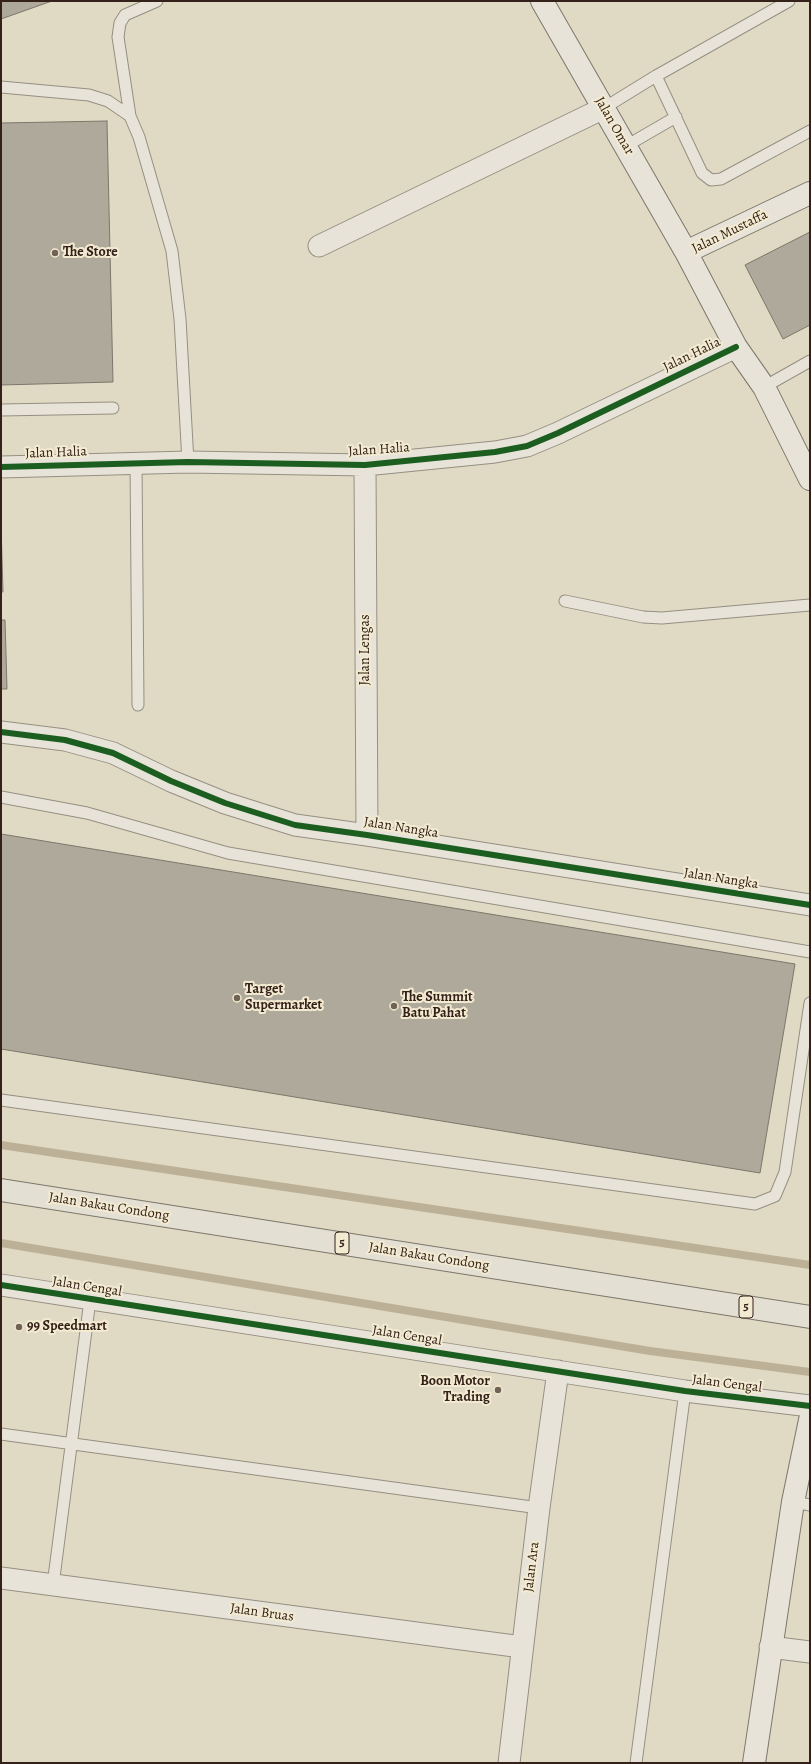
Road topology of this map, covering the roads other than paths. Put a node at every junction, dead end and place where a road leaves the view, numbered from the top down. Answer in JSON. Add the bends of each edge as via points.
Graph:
{"nodes":[{"id":1,"x":156,"y":1,"type":"edge"},
{"id":2,"x":542,"y":1,"type":"edge"},
{"id":3,"x":789,"y":1,"type":"edge"},
{"id":4,"x":656,"y":76,"type":"junction"},
{"id":5,"x":1,"y":87,"type":"edge"},
{"id":6,"x":604,"y":108,"type":"junction"},
{"id":7,"x":130,"y":116,"type":"junction"},
{"id":8,"x":676,"y":117,"type":"junction"},
{"id":9,"x":810,"y":131,"type":"edge"},
{"id":10,"x":626,"y":146,"type":"junction"},
{"id":11,"x":810,"y":193,"type":"edge"},
{"id":12,"x":319,"y":246,"type":"dead end"},
{"id":13,"x":686,"y":252,"type":"junction"},
{"id":14,"x":736,"y":347,"type":"junction"},
{"id":15,"x":810,"y":361,"type":"edge"},
{"id":16,"x":764,"y":387,"type":"junction"},
{"id":17,"x":113,"y":408,"type":"dead end"},
{"id":18,"x":1,"y":410,"type":"edge"},
{"id":19,"x":188,"y":462,"type":"junction"},
{"id":20,"x":136,"y":463,"type":"junction"},
{"id":21,"x":365,"y":465,"type":"junction"},
{"id":22,"x":1,"y":467,"type":"edge"},
{"id":23,"x":810,"y":479,"type":"edge"},
{"id":24,"x":565,"y":601,"type":"dead end"},
{"id":25,"x":810,"y":605,"type":"edge"},
{"id":26,"x":138,"y":705,"type":"dead end"},
{"id":27,"x":1,"y":732,"type":"edge"},
{"id":28,"x":1,"y":797,"type":"edge"},
{"id":29,"x":367,"y":834,"type":"junction"},
{"id":30,"x":810,"y":905,"type":"edge"},
{"id":31,"x":810,"y":952,"type":"edge"},
{"id":32,"x":810,"y":1003,"type":"edge"},
{"id":33,"x":1,"y":1100,"type":"edge"},
{"id":34,"x":1,"y":1190,"type":"edge"},
{"id":35,"x":1,"y":1285,"type":"edge"},
{"id":36,"x":90,"y":1300,"type":"junction"},
{"id":37,"x":810,"y":1317,"type":"edge"},
{"id":38,"x":558,"y":1371,"type":"junction"},
{"id":39,"x":685,"y":1391,"type":"junction"},
{"id":40,"x":810,"y":1406,"type":"edge"},
{"id":41,"x":810,"y":1420,"type":"edge"},
{"id":42,"x":1,"y":1434,"type":"edge"},
{"id":43,"x":71,"y":1442,"type":"junction"},
{"id":44,"x":802,"y":1504,"type":"edge"},
{"id":45,"x":539,"y":1508,"type":"junction"},
{"id":46,"x":1,"y":1578,"type":"edge"},
{"id":47,"x":53,"y":1585,"type":"junction"},
{"id":48,"x":522,"y":1647,"type":"junction"},
{"id":49,"x":770,"y":1647,"type":"junction"},
{"id":50,"x":810,"y":1652,"type":"edge"},
{"id":51,"x":509,"y":1763,"type":"edge"},
{"id":52,"x":636,"y":1763,"type":"edge"},
{"id":53,"x":754,"y":1763,"type":"edge"}],
"edges":[{"from":1,"to":7,"type":"lane","via":[[125,15],[120,23],[118,37]]},
{"from":2,"to":6,"type":"street","name":"Jalan Omar"},
{"from":3,"to":4,"type":"lane"},
{"from":4,"to":6,"type":"lane"},
{"from":4,"to":8,"type":"lane"},
{"from":5,"to":7,"type":"lane","via":[[89,95],[108,101]]},
{"from":6,"to":10,"type":"street","name":"Jalan Omar"},
{"from":6,"to":12,"type":"street"},
{"from":7,"to":19,"type":"lane","via":[[139,137],[172,251],[180,319]]},
{"from":8,"to":9,"type":"lane","via":[[702,173],[711,180],[721,179]]},
{"from":8,"to":10,"type":"lane"},
{"from":10,"to":13,"type":"street","name":"Jalan Omar"},
{"from":11,"to":13,"type":"street","name":"Jalan Mustaffa"},
{"from":13,"to":14,"type":"street","name":"Jalan Mustaffa"},
{"from":14,"to":16,"type":"street","name":"Jalan Mustaffa"},
{"from":14,"to":21,"type":"street","name":"Jalan Halia","via":[[527,446],[495,452]]},
{"from":15,"to":16,"type":"lane"},
{"from":16,"to":23,"type":"street","name":"Jalan Mustaffa"},
{"from":17,"to":18,"type":"lane"},
{"from":19,"to":20,"type":"street","name":"Jalan Halia"},
{"from":19,"to":21,"type":"street","name":"Jalan Halia"},
{"from":20,"to":22,"type":"street","name":"Jalan Halia"},
{"from":20,"to":26,"type":"lane"},
{"from":21,"to":29,"type":"street","name":"Jalan Lengas"},
{"from":24,"to":25,"type":"lane","via":[[644,618]]},
{"from":27,"to":29,"type":"street","name":"Jalan Nangka","via":[[65,740],[113,753],[225,803],[295,825]]},
{"from":28,"to":31,"type":"lane","via":[[87,813],[228,853]]},
{"from":29,"to":30,"type":"street","name":"Jalan Nangka"},
{"from":32,"to":33,"type":"lane","via":[[784,1172],[775,1196],[755,1204]]},
{"from":34,"to":37,"type":"main road","name":"Jalan Bakau Condong","number":"5"},
{"from":35,"to":36,"type":"street","name":"Jalan Cengal"},
{"from":36,"to":38,"type":"street","name":"Jalan Cengal"},
{"from":36,"to":43,"type":"lane"},
{"from":38,"to":39,"type":"street","name":"Jalan Cengal"},
{"from":38,"to":45,"type":"street","name":"Jalan Ara"},
{"from":39,"to":40,"type":"street","name":"Jalan Cengal"},
{"from":39,"to":52,"type":"lane"},
{"from":41,"to":44,"type":"street"},
{"from":42,"to":43,"type":"lane"},
{"from":43,"to":45,"type":"lane"},
{"from":43,"to":47,"type":"lane"},
{"from":44,"to":49,"type":"street"},
{"from":45,"to":48,"type":"street","name":"Jalan Ara"},
{"from":46,"to":47,"type":"street","name":"Jalan Bruas"},
{"from":47,"to":48,"type":"street","name":"Jalan Bruas"},
{"from":48,"to":51,"type":"street","name":"Jalan Ara"},
{"from":49,"to":50,"type":"street"},
{"from":49,"to":53,"type":"street"}]}
